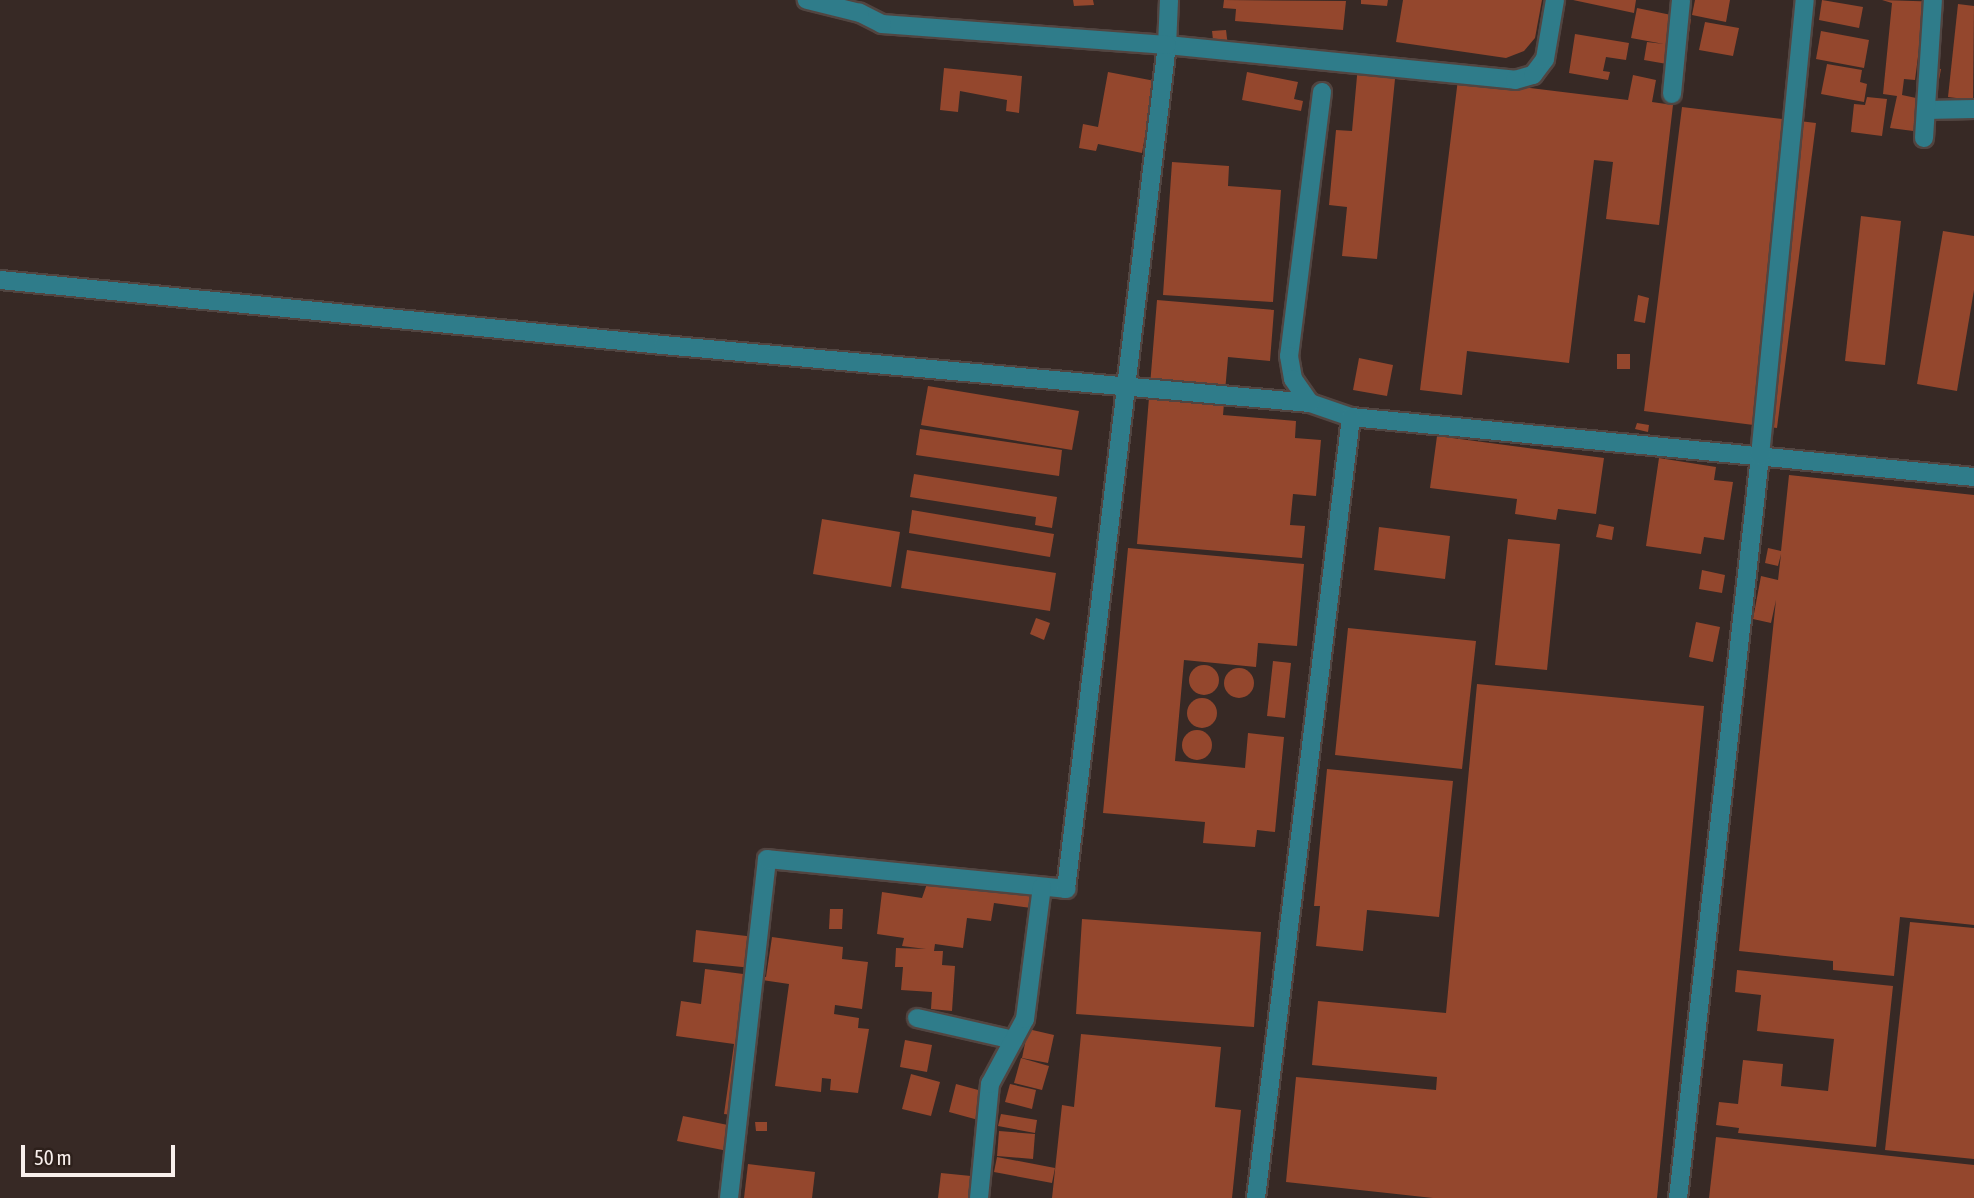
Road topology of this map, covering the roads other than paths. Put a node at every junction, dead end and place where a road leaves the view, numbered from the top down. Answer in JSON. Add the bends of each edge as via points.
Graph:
{"nodes":[{"id":1,"x":807,"y":0,"type":"edge"},
{"id":2,"x":1169,"y":0,"type":"edge"},
{"id":3,"x":1555,"y":0,"type":"edge"},
{"id":4,"x":1681,"y":0,"type":"edge"},
{"id":5,"x":1805,"y":0,"type":"edge"},
{"id":6,"x":1933,"y":0,"type":"edge"},
{"id":7,"x":1167,"y":45,"type":"junction"},
{"id":8,"x":1322,"y":92,"type":"dead end"},
{"id":9,"x":1672,"y":94,"type":"dead end"},
{"id":10,"x":1974,"y":109,"type":"edge"},
{"id":11,"x":1926,"y":110,"type":"junction"},
{"id":12,"x":1924,"y":138,"type":"dead end"},
{"id":13,"x":0,"y":281,"type":"edge"},
{"id":14,"x":1126,"y":387,"type":"junction"},
{"id":15,"x":1310,"y":403,"type":"junction"},
{"id":16,"x":1351,"y":417,"type":"junction"},
{"id":17,"x":1760,"y":456,"type":"junction"},
{"id":18,"x":1974,"y":477,"type":"edge"},
{"id":19,"x":1042,"y":887,"type":"junction"},
{"id":20,"x":917,"y":1018,"type":"dead end"},
{"id":21,"x":1014,"y":1040,"type":"junction"},
{"id":22,"x":729,"y":1198,"type":"edge"},
{"id":23,"x":979,"y":1198,"type":"edge"},
{"id":24,"x":1256,"y":1198,"type":"edge"},
{"id":25,"x":1678,"y":1198,"type":"edge"}],
"edges":[{"from":1,"to":7,"type":"street","via":[[860,13],[882,24]]},
{"from":2,"to":7,"type":"street"},
{"from":3,"to":7,"type":"street","via":[[1545,59],[1525,79]]},
{"from":4,"to":9,"type":"street"},
{"from":5,"to":17,"type":"street"},
{"from":6,"to":11,"type":"street"},
{"from":7,"to":14,"type":"street"},
{"from":8,"to":15,"type":"street","via":[[1289,356],[1293,379]]},
{"from":10,"to":11,"type":"street"},
{"from":11,"to":12,"type":"street"},
{"from":13,"to":14,"type":"street"},
{"from":14,"to":15,"type":"street"},
{"from":14,"to":19,"type":"street","via":[[1066,889]]},
{"from":15,"to":16,"type":"street"},
{"from":16,"to":17,"type":"street"},
{"from":16,"to":24,"type":"street"},
{"from":17,"to":18,"type":"street"},
{"from":17,"to":25,"type":"street"},
{"from":19,"to":21,"type":"street","via":[[1025,1018]]},
{"from":19,"to":22,"type":"street","via":[[767,859]]},
{"from":20,"to":21,"type":"street"},
{"from":21,"to":23,"type":"street","via":[[990,1084]]}]}
